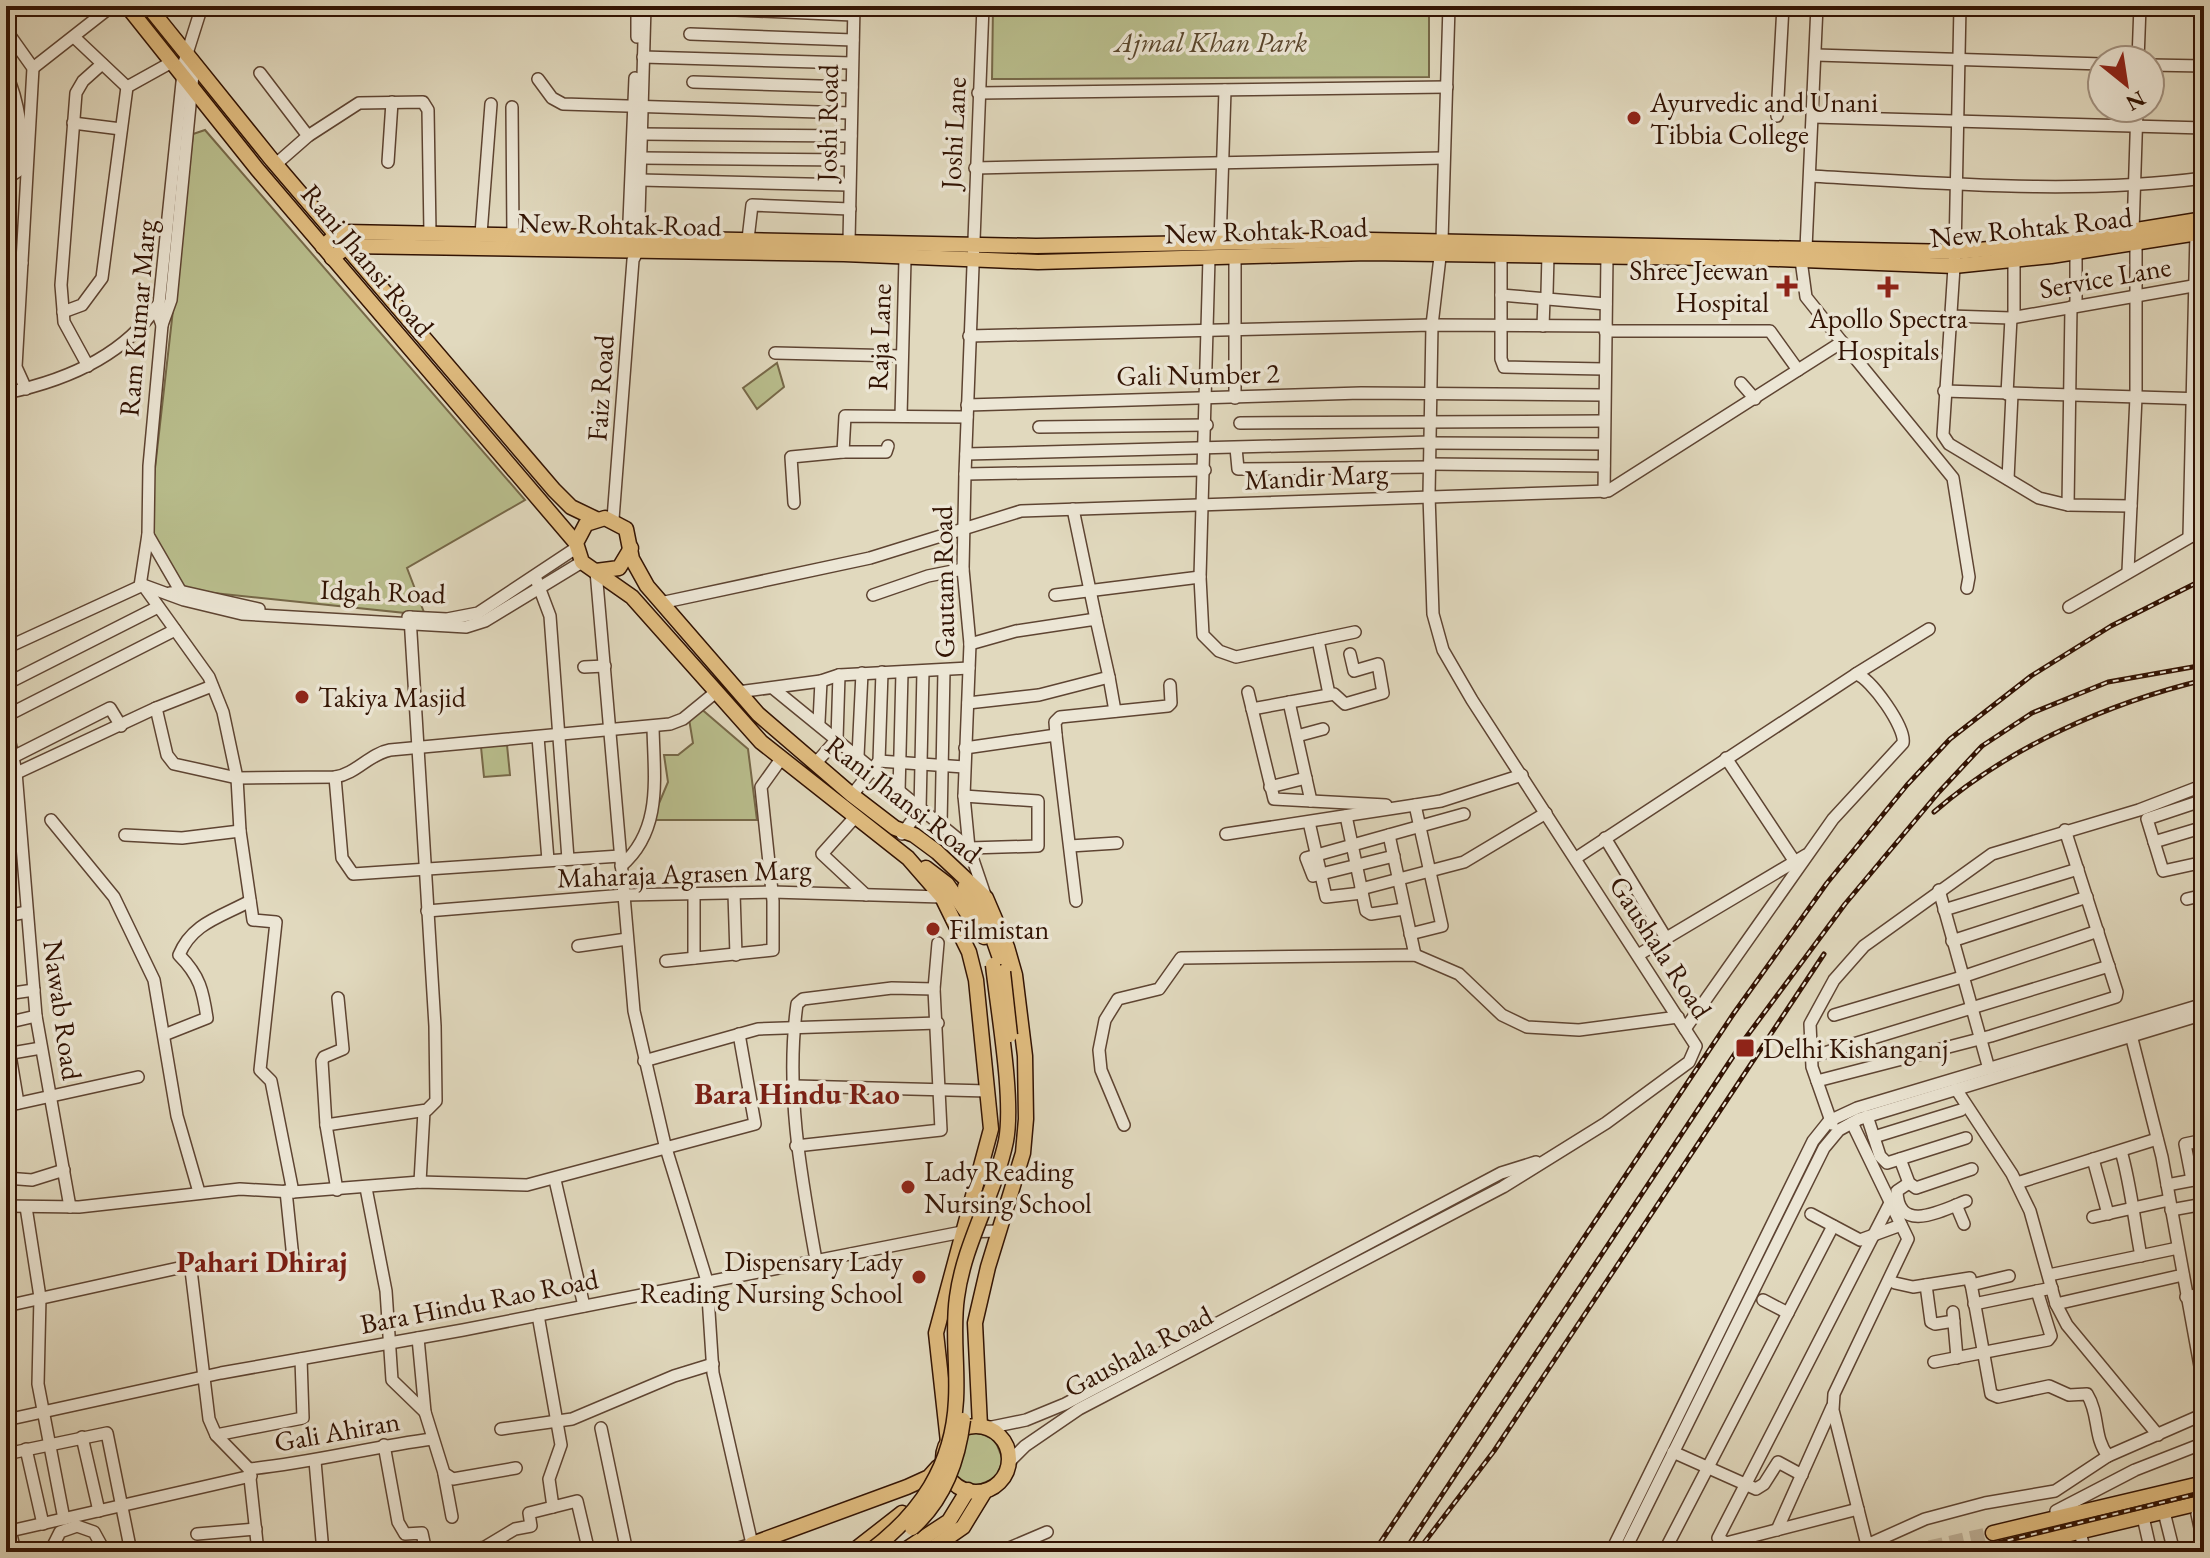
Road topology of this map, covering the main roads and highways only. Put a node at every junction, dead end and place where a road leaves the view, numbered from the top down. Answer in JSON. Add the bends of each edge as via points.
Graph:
{"nodes":[{"id":1,"x":127,"y":6,"type":"edge"},
{"id":2,"x":154,"y":8,"type":"edge"},
{"id":3,"x":2204,"y":219,"type":"edge"},
{"id":4,"x":2200,"y":233,"type":"edge"},
{"id":5,"x":337,"y":234,"type":"junction"},
{"id":6,"x":2134,"y":237,"type":"junction"},
{"id":7,"x":348,"y":246,"type":"junction"},
{"id":8,"x":633,"y":247,"type":"junction"},
{"id":9,"x":1442,"y":247,"type":"junction"},
{"id":10,"x":327,"y":253,"type":"junction"},
{"id":11,"x":1803,"y":254,"type":"junction"},
{"id":12,"x":1954,"y":259,"type":"junction"},
{"id":13,"x":596,"y":519,"type":"junction"},
{"id":14,"x":631,"y":548,"type":"junction"},
{"id":15,"x":578,"y":551,"type":"junction"},
{"id":16,"x":596,"y":571,"type":"junction"},
{"id":17,"x":900,"y":831,"type":"junction"},
{"id":18,"x":908,"y":858,"type":"junction"},
{"id":19,"x":998,"y":964,"type":"junction"},
{"id":20,"x":984,"y":1427,"type":"junction"},
{"id":21,"x":948,"y":1442,"type":"junction"},
{"id":22,"x":944,"y":1459,"type":"junction"},
{"id":23,"x":929,"y":1477,"type":"junction"},
{"id":24,"x":2204,"y":1483,"type":"edge"},
{"id":25,"x":968,"y":1490,"type":"junction"},
{"id":26,"x":985,"y":1491,"type":"junction"},
{"id":27,"x":2200,"y":1508,"type":"edge"},
{"id":28,"x":1993,"y":1533,"type":"tunnel mouth"},
{"id":29,"x":871,"y":1545,"type":"edge"},
{"id":30,"x":753,"y":1548,"type":"edge"},
{"id":31,"x":852,"y":1552,"type":"edge"},
{"id":32,"x":884,"y":1552,"type":"edge"},
{"id":33,"x":902,"y":1552,"type":"edge"},
{"id":34,"x":927,"y":1552,"type":"edge"},
{"id":35,"x":1994,"y":1552,"type":"tunnel mouth"}],
"edges":[{"from":1,"to":10,"type":"main road","name":"Rani Jhansi Road"},
{"from":2,"to":5,"type":"main road","name":"Rani Jhansi Road","via":[[190,59]]},
{"from":3,"to":6,"type":"main road","name":"New Rohtak Road"},
{"from":4,"to":6,"type":"main road","name":"New Rohtak Road"},
{"from":5,"to":7,"type":"main road","name":"Rani Jhansi Road"},
{"from":5,"to":8,"type":"main road","name":"New Rohtak Road","via":[[481,234]]},
{"from":5,"to":10,"type":"main road"},
{"from":6,"to":12,"type":"main road","name":"New Rohtak Road"},
{"from":6,"to":12,"type":"main road","name":"New Rohtak Road","via":[[2014,260]]},
{"from":7,"to":8,"type":"main road","name":"New Rohtak Road"},
{"from":7,"to":10,"type":"main road"},
{"from":7,"to":13,"type":"main road","name":"Rani Jhansi Road","via":[[554,490],[571,507]]},
{"from":8,"to":9,"type":"main road","name":"New Rohtak Road","via":[[748,239]]},
{"from":8,"to":9,"type":"main road","name":"New Rohtak Road","via":[[971,261],[1209,258]]},
{"from":9,"to":11,"type":"main road","name":"New Rohtak Road"},
{"from":9,"to":11,"type":"main road","name":"New Rohtak Road","via":[[1548,255]]},
{"from":10,"to":15,"type":"main road","name":"Rani Jhansi Road"},
{"from":11,"to":12,"type":"main road","name":"New Rohtak Road"},
{"from":13,"to":14,"type":"main road","via":[[613,519],[628,533]]},
{"from":13,"to":15,"type":"main road","via":[[581,529]]},
{"from":14,"to":16,"type":"main road","via":[[619,568]]},
{"from":14,"to":17,"type":"main road","name":"Rani Jhansi Road","via":[[647,586],[738,692],[815,764]]},
{"from":15,"to":16,"type":"main road"},
{"from":16,"to":18,"type":"main road","name":"Rani Jhansi Road","via":[[632,597],[781,759]]},
{"from":17,"to":19,"type":"main road","via":[[963,884],[989,927]]},
{"from":17,"to":20,"type":"main road","name":"Rani Jhansi Road","via":[[937,852],[986,898],[1015,975],[1025,1056],[1023,1153],[975,1323]]},
{"from":18,"to":19,"type":"main road","via":[[939,876],[970,913]]},
{"from":18,"to":21,"type":"main road","name":"Rani Jhansi Road","via":[[959,926],[976,980],[988,1091],[989,1142],[936,1333]]},
{"from":19,"to":29,"type":"main road","bridge":true,"via":[[1007,1136],[957,1295],[956,1402],[949,1447],[937,1479],[910,1518]]},
{"from":19,"to":32,"type":"main road","bridge":true,"via":[[1008,1005],[1016,1139],[966,1297],[959,1449],[932,1505]]},
{"from":20,"to":21,"type":"main road","via":[[962,1429]]},
{"from":20,"to":26,"type":"main road","via":[[1002,1438],[1009,1462],[1003,1478]]},
{"from":21,"to":22,"type":"main road"},
{"from":22,"to":23,"type":"main road"},
{"from":22,"to":25,"type":"main road","via":[[948,1475]]},
{"from":23,"to":29,"type":"main road"},
{"from":23,"to":30,"type":"main road"},
{"from":24,"to":28,"type":"main road"},
{"from":25,"to":26,"type":"main road"},
{"from":25,"to":33,"type":"main road","via":[[949,1521]]},
{"from":26,"to":34,"type":"main road","via":[[963,1527]]},
{"from":27,"to":35,"type":"main road"},
{"from":29,"to":31,"type":"main road"}]}
